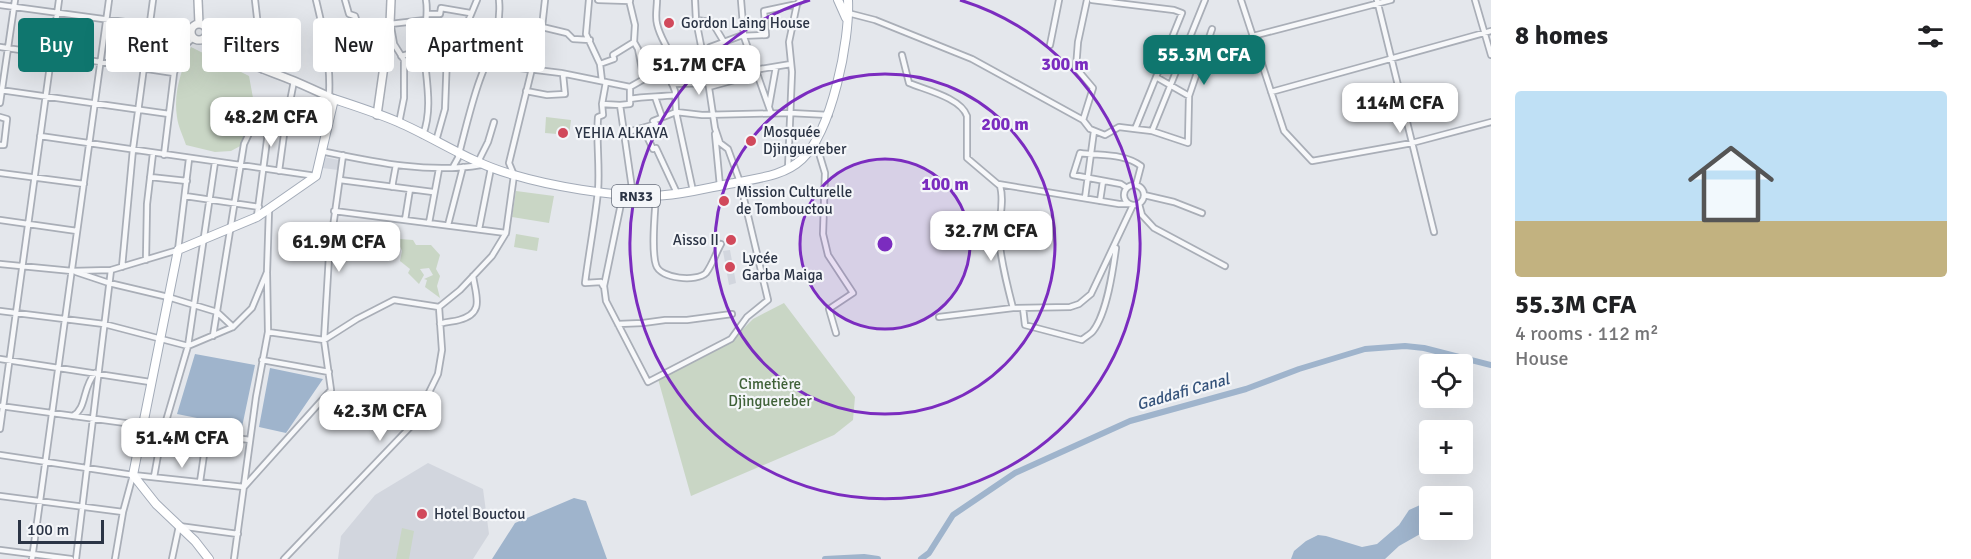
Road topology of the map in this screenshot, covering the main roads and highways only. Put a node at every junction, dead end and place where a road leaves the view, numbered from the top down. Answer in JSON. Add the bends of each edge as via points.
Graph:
{"nodes":[{"id":1,"x":838,"y":0,"type":"edge"},
{"id":2,"x":848,"y":0,"type":"edge"},
{"id":3,"x":848,"y":17,"type":"junction"},
{"id":4,"x":209,"y":559,"type":"edge"}],
"edges":[{"from":1,"to":3,"type":"main road"},
{"from":2,"to":3,"type":"main road","number":"RN33"},
{"from":3,"to":4,"type":"main road","number":"RN33","via":[[829,115],[816,143],[801,159],[766,177],[677,193],[623,194],[514,176],[399,123],[331,98],[316,176],[257,217],[178,250],[133,475]]}]}
